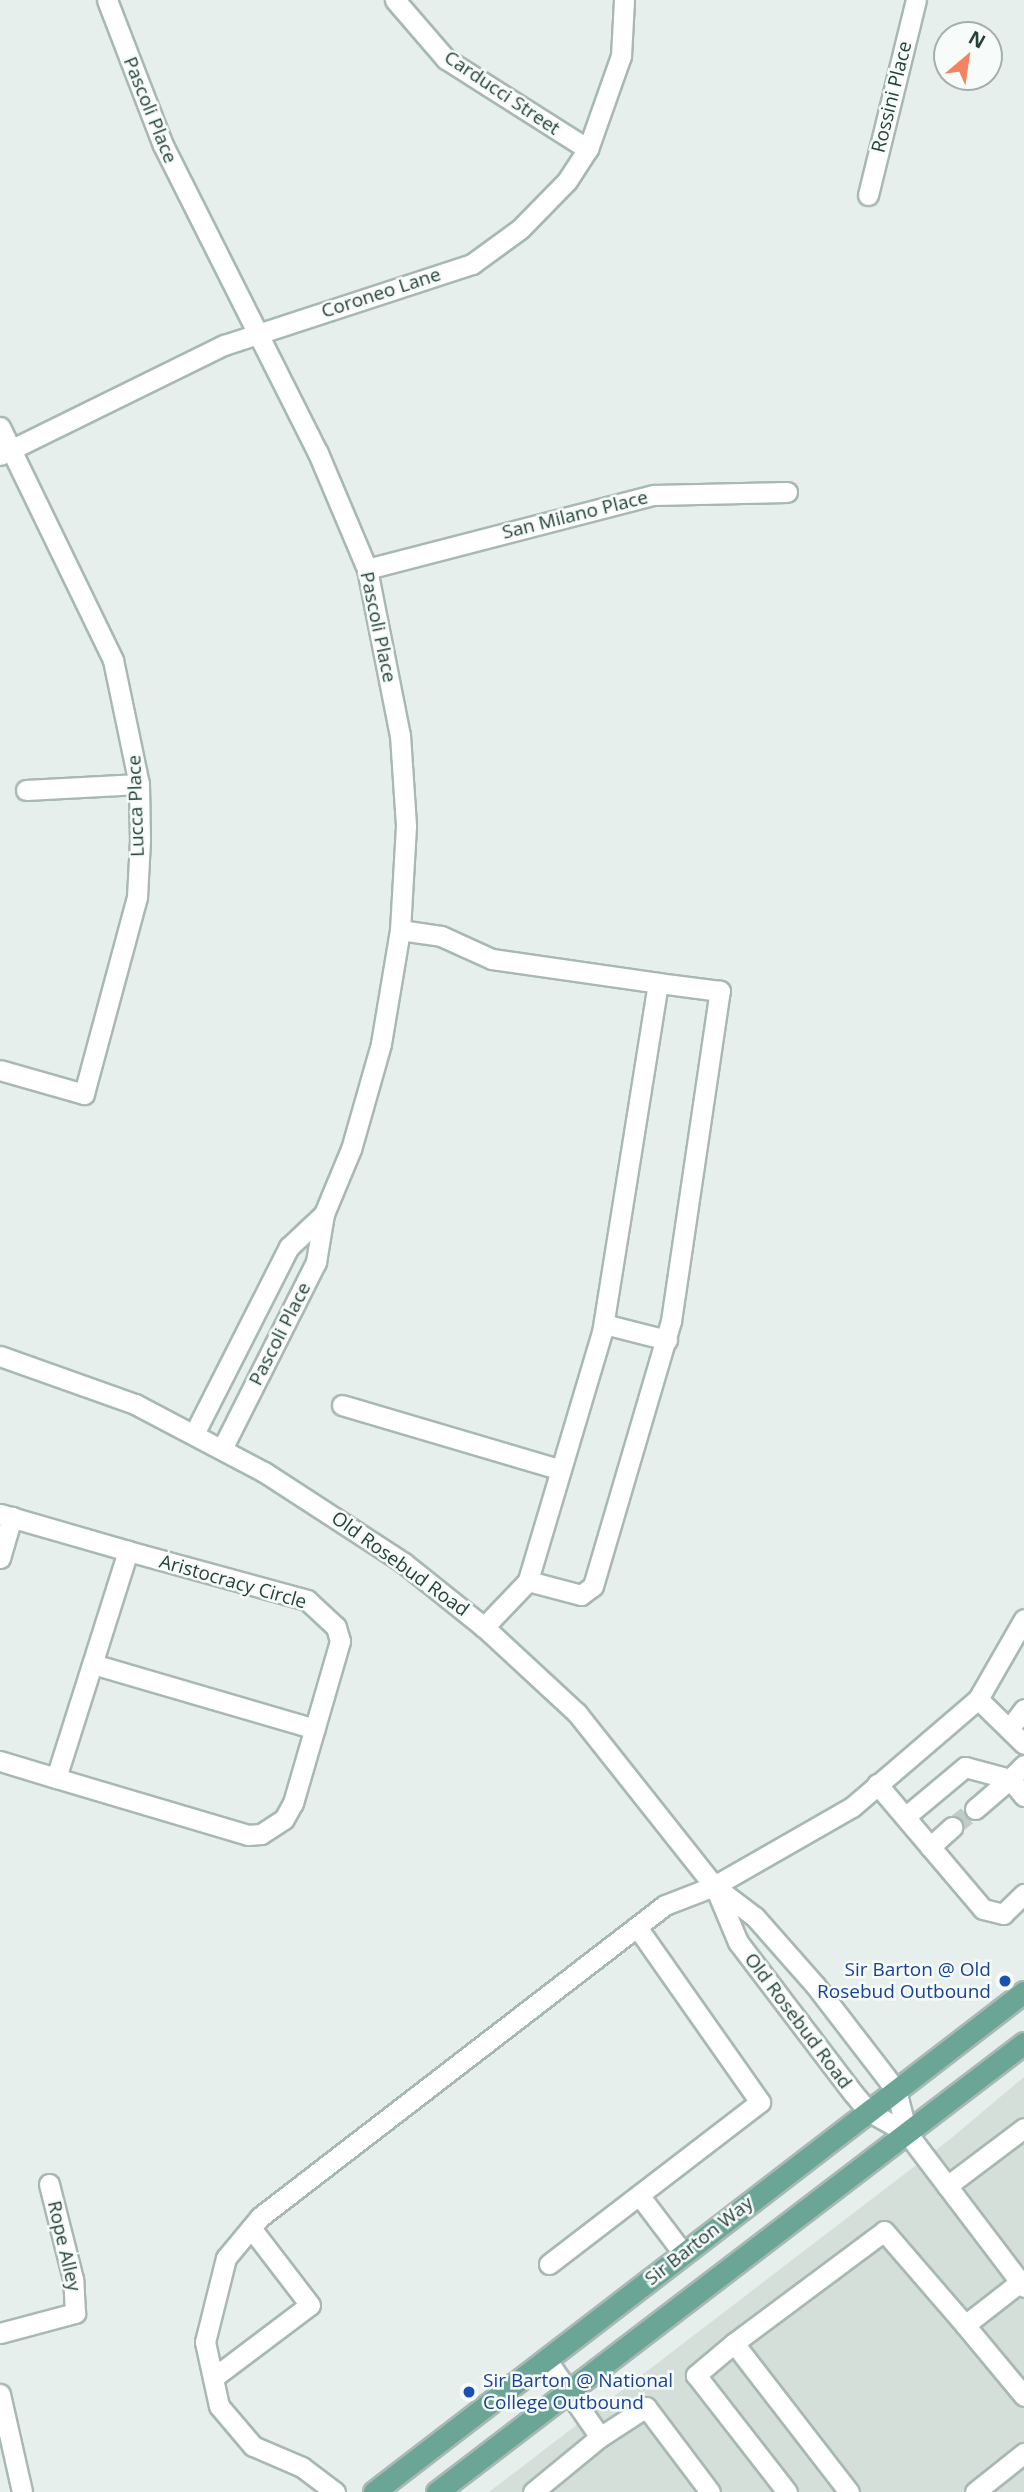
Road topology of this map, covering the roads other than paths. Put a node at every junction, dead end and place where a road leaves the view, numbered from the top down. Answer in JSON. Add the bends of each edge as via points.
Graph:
{"nodes":[{"id":1,"x":107,"y":0,"type":"edge"},
{"id":2,"x":395,"y":0,"type":"edge"},
{"id":3,"x":624,"y":0,"type":"edge"},
{"id":4,"x":916,"y":0,"type":"edge"},
{"id":5,"x":588,"y":149,"type":"junction"},
{"id":6,"x":868,"y":195,"type":"dead end"},
{"id":7,"x":257,"y":333,"type":"junction"},
{"id":8,"x":0,"y":427,"type":"edge"},
{"id":9,"x":6,"y":452,"type":"edge"},
{"id":10,"x":787,"y":492,"type":"dead end"},
{"id":11,"x":367,"y":569,"type":"junction"},
{"id":12,"x":139,"y":783,"type":"junction"},
{"id":13,"x":26,"y":790,"type":"dead end"},
{"id":14,"x":400,"y":930,"type":"junction"},
{"id":15,"x":658,"y":983,"type":"junction"},
{"id":16,"x":0,"y":1070,"type":"edge"},
{"id":17,"x":324,"y":1214,"type":"junction"},
{"id":18,"x":604,"y":1324,"type":"junction"},
{"id":19,"x":667,"y":1340,"type":"junction"},
{"id":20,"x":0,"y":1356,"type":"edge"},
{"id":21,"x":342,"y":1405,"type":"dead end"},
{"id":22,"x":194,"y":1434,"type":"junction"},
{"id":23,"x":222,"y":1449,"type":"junction"},
{"id":24,"x":561,"y":1470,"type":"junction"},
{"id":25,"x":6,"y":1516,"type":"edge"},
{"id":26,"x":128,"y":1551,"type":"junction"},
{"id":27,"x":0,"y":1558,"type":"edge"},
{"id":28,"x":528,"y":1581,"type":"junction"},
{"id":29,"x":1024,"y":1619,"type":"edge"},
{"id":30,"x":484,"y":1627,"type":"junction"},
{"id":31,"x":93,"y":1664,"type":"junction"},
{"id":32,"x":978,"y":1699,"type":"junction"},
{"id":33,"x":1024,"y":1709,"type":"edge"},
{"id":34,"x":315,"y":1729,"type":"junction"},
{"id":35,"x":1009,"y":1729,"type":"junction"},
{"id":36,"x":1024,"y":1744,"type":"edge"},
{"id":37,"x":0,"y":1760,"type":"edge"},
{"id":38,"x":1017,"y":1772,"type":"edge"},
{"id":39,"x":56,"y":1778,"type":"junction"},
{"id":40,"x":877,"y":1784,"type":"junction"},
{"id":41,"x":1024,"y":1796,"type":"edge"},
{"id":42,"x":975,"y":1809,"type":"tunnel mouth"},
{"id":43,"x":905,"y":1817,"type":"junction"},
{"id":44,"x":952,"y":1827,"type":"tunnel mouth"},
{"id":45,"x":930,"y":1847,"type":"junction"},
{"id":46,"x":714,"y":1886,"type":"junction"},
{"id":47,"x":1024,"y":1895,"type":"edge"},
{"id":48,"x":637,"y":1927,"type":"junction"},
{"id":49,"x":1024,"y":1992,"type":"edge"},
{"id":50,"x":1024,"y":2043,"type":"edge"},
{"id":51,"x":896,"y":2090,"type":"junction"},
{"id":52,"x":868,"y":2111,"type":"junction"},
{"id":53,"x":1024,"y":2128,"type":"edge"},
{"id":54,"x":908,"y":2133,"type":"junction"},
{"id":55,"x":49,"y":2184,"type":"dead end"},
{"id":56,"x":947,"y":2186,"type":"junction"},
{"id":57,"x":639,"y":2195,"type":"junction"},
{"id":58,"x":251,"y":2228,"type":"junction"},
{"id":59,"x":683,"y":2253,"type":"junction"},
{"id":60,"x":549,"y":2263,"type":"dead end"},
{"id":61,"x":1022,"y":2284,"type":"edge"},
{"id":62,"x":965,"y":2325,"type":"junction"},
{"id":63,"x":0,"y":2333,"type":"edge"},
{"id":64,"x":734,"y":2343,"type":"junction"},
{"id":65,"x":546,"y":2359,"type":"junction"},
{"id":66,"x":213,"y":2378,"type":"junction"},
{"id":67,"x":570,"y":2393,"type":"junction"},
{"id":68,"x":0,"y":2394,"type":"edge"},
{"id":69,"x":1024,"y":2396,"type":"edge"},
{"id":70,"x":600,"y":2437,"type":"junction"},
{"id":71,"x":1024,"y":2453,"type":"edge"},
{"id":72,"x":22,"y":2492,"type":"edge"},
{"id":73,"x":335,"y":2492,"type":"edge"},
{"id":74,"x":374,"y":2492,"type":"edge"},
{"id":75,"x":436,"y":2492,"type":"edge"},
{"id":76,"x":533,"y":2492,"type":"edge"},
{"id":77,"x":709,"y":2492,"type":"edge"},
{"id":78,"x":787,"y":2492,"type":"edge"},
{"id":79,"x":849,"y":2492,"type":"edge"},
{"id":80,"x":975,"y":2492,"type":"edge"}],
"edges":[{"from":1,"to":7,"type":"street","name":"Pascoli Place","via":[[163,145]]},
{"from":2,"to":5,"type":"street","name":"Carducci Street","via":[[446,59]]},
{"from":3,"to":5,"type":"street","name":"Coroneo Lane","via":[[621,56]]},
{"from":4,"to":6,"type":"street","name":"Rossini Place"},
{"from":5,"to":7,"type":"street","name":"Coroneo Lane","via":[[567,181],[520,229],[472,264]]},
{"from":7,"to":9,"type":"street","name":"Coroneo Lane"},
{"from":7,"to":11,"type":"street","name":"Pascoli Place","via":[[318,453]]},
{"from":8,"to":9,"type":"street","name":"Lucca Place"},
{"from":9,"to":12,"type":"street","name":"Lucca Place","via":[[113,660]]},
{"from":10,"to":11,"type":"street","name":"San Milano Place","via":[[654,495]]},
{"from":11,"to":14,"type":"street","name":"Pascoli Place","via":[[400,735],[406,826]]},
{"from":12,"to":13,"type":"street"},
{"from":12,"to":16,"type":"street","name":"Lucca Place","via":[[136,897],[84,1094]]},
{"from":14,"to":15,"type":"street","via":[[441,936],[492,959]]},
{"from":14,"to":17,"type":"street","name":"Pascoli Place","via":[[381,1044],[351,1149]]},
{"from":15,"to":18,"type":"street"},
{"from":15,"to":19,"type":"street","via":[[720,992]]},
{"from":17,"to":22,"type":"street","name":"Pascoli Place","via":[[289,1247]]},
{"from":17,"to":23,"type":"street","name":"Pascoli Place","via":[[316,1262]]},
{"from":18,"to":19,"type":"street"},
{"from":18,"to":24,"type":"street"},
{"from":19,"to":28,"type":"street","via":[[593,1586],[582,1595]]},
{"from":20,"to":22,"type":"street","name":"Old Rosebud Road","via":[[135,1404]]},
{"from":21,"to":24,"type":"street"},
{"from":22,"to":23,"type":"street","name":"Old Rosebud Road"},
{"from":23,"to":30,"type":"street","name":"Old Rosebud Road","via":[[334,1515]]},
{"from":24,"to":28,"type":"street"},
{"from":25,"to":26,"type":"street","name":"Aristocracy Circle"},
{"from":25,"to":27,"type":"street"},
{"from":26,"to":31,"type":"street"},
{"from":26,"to":34,"type":"street","name":"Aristocracy Circle","via":[[281,1592],[324,1611],[340,1642]]},
{"from":28,"to":30,"type":"street"},
{"from":29,"to":32,"type":"street"},
{"from":30,"to":46,"type":"street","name":"Old Rosebud Road","via":[[577,1713]]},
{"from":31,"to":34,"type":"street"},
{"from":31,"to":39,"type":"street"},
{"from":32,"to":35,"type":"street"},
{"from":32,"to":40,"type":"street"},
{"from":33,"to":35,"type":"street"},
{"from":34,"to":39,"type":"street","name":"Aristocracy Circle","via":[[293,1803],[284,1819],[261,1834]]},
{"from":35,"to":36,"type":"street"},
{"from":37,"to":39,"type":"street","name":"Aristocracy Circle"},
{"from":38,"to":41,"type":"street"},
{"from":38,"to":42,"type":"street"},
{"from":38,"to":43,"type":"street","via":[[965,1767]]},
{"from":40,"to":43,"type":"street"},
{"from":40,"to":46,"type":"street","via":[[852,1807]]},
{"from":43,"to":45,"type":"street"},
{"from":44,"to":45,"type":"street"},
{"from":45,"to":47,"type":"street","via":[[983,1909],[1003,1914]]},
{"from":46,"to":48,"type":"street","via":[[665,1905]]},
{"from":46,"to":51,"type":"street","name":"Old Rosebud Road","via":[[755,1917]]},
{"from":46,"to":52,"type":"street","name":"Old Rosebud Road","via":[[738,1941]]},
{"from":48,"to":57,"type":"street","via":[[760,2102]]},
{"from":48,"to":58,"type":"street"},
{"from":49,"to":51,"type":"main road","name":"Sir Barton Way"},
{"from":50,"to":54,"type":"main road"},
{"from":51,"to":52,"type":"main road","name":"Sir Barton Way"},
{"from":51,"to":54,"type":"street","name":"Old Rosebud Road"},
{"from":52,"to":54,"type":"street","name":"Old Rosebud Road"},
{"from":52,"to":59,"type":"main road","name":"Sir Barton Way"},
{"from":53,"to":56,"type":"street"},
{"from":54,"to":56,"type":"street","name":"Old Rosebud Road"},
{"from":54,"to":67,"type":"main road"},
{"from":55,"to":63,"type":"street","name":"Rope Alley","via":[[74,2279],[75,2314]]},
{"from":56,"to":61,"type":"street","name":"Old Rosebud Road"},
{"from":57,"to":59,"type":"street"},
{"from":57,"to":60,"type":"street"},
{"from":58,"to":66,"type":"street","via":[[226,2258],[215,2290],[205,2342]]},
{"from":58,"to":66,"type":"street","via":[[310,2305]]},
{"from":59,"to":65,"type":"main road","name":"Sir Barton Way"},
{"from":61,"to":62,"type":"street"},
{"from":62,"to":64,"type":"street","via":[[884,2231]]},
{"from":62,"to":69,"type":"street"},
{"from":64,"to":78,"type":"street","via":[[696,2375]]},
{"from":64,"to":79,"type":"street"},
{"from":65,"to":67,"type":"street"},
{"from":65,"to":74,"type":"main road","name":"Sir Barton Way"},
{"from":66,"to":73,"type":"street","via":[[219,2406],[253,2446],[302,2467]]},
{"from":67,"to":70,"type":"street"},
{"from":67,"to":75,"type":"main road"},
{"from":68,"to":72,"type":"street"},
{"from":70,"to":76,"type":"street"},
{"from":70,"to":77,"type":"street","via":[[646,2407]]},
{"from":71,"to":80,"type":"street"}]}
